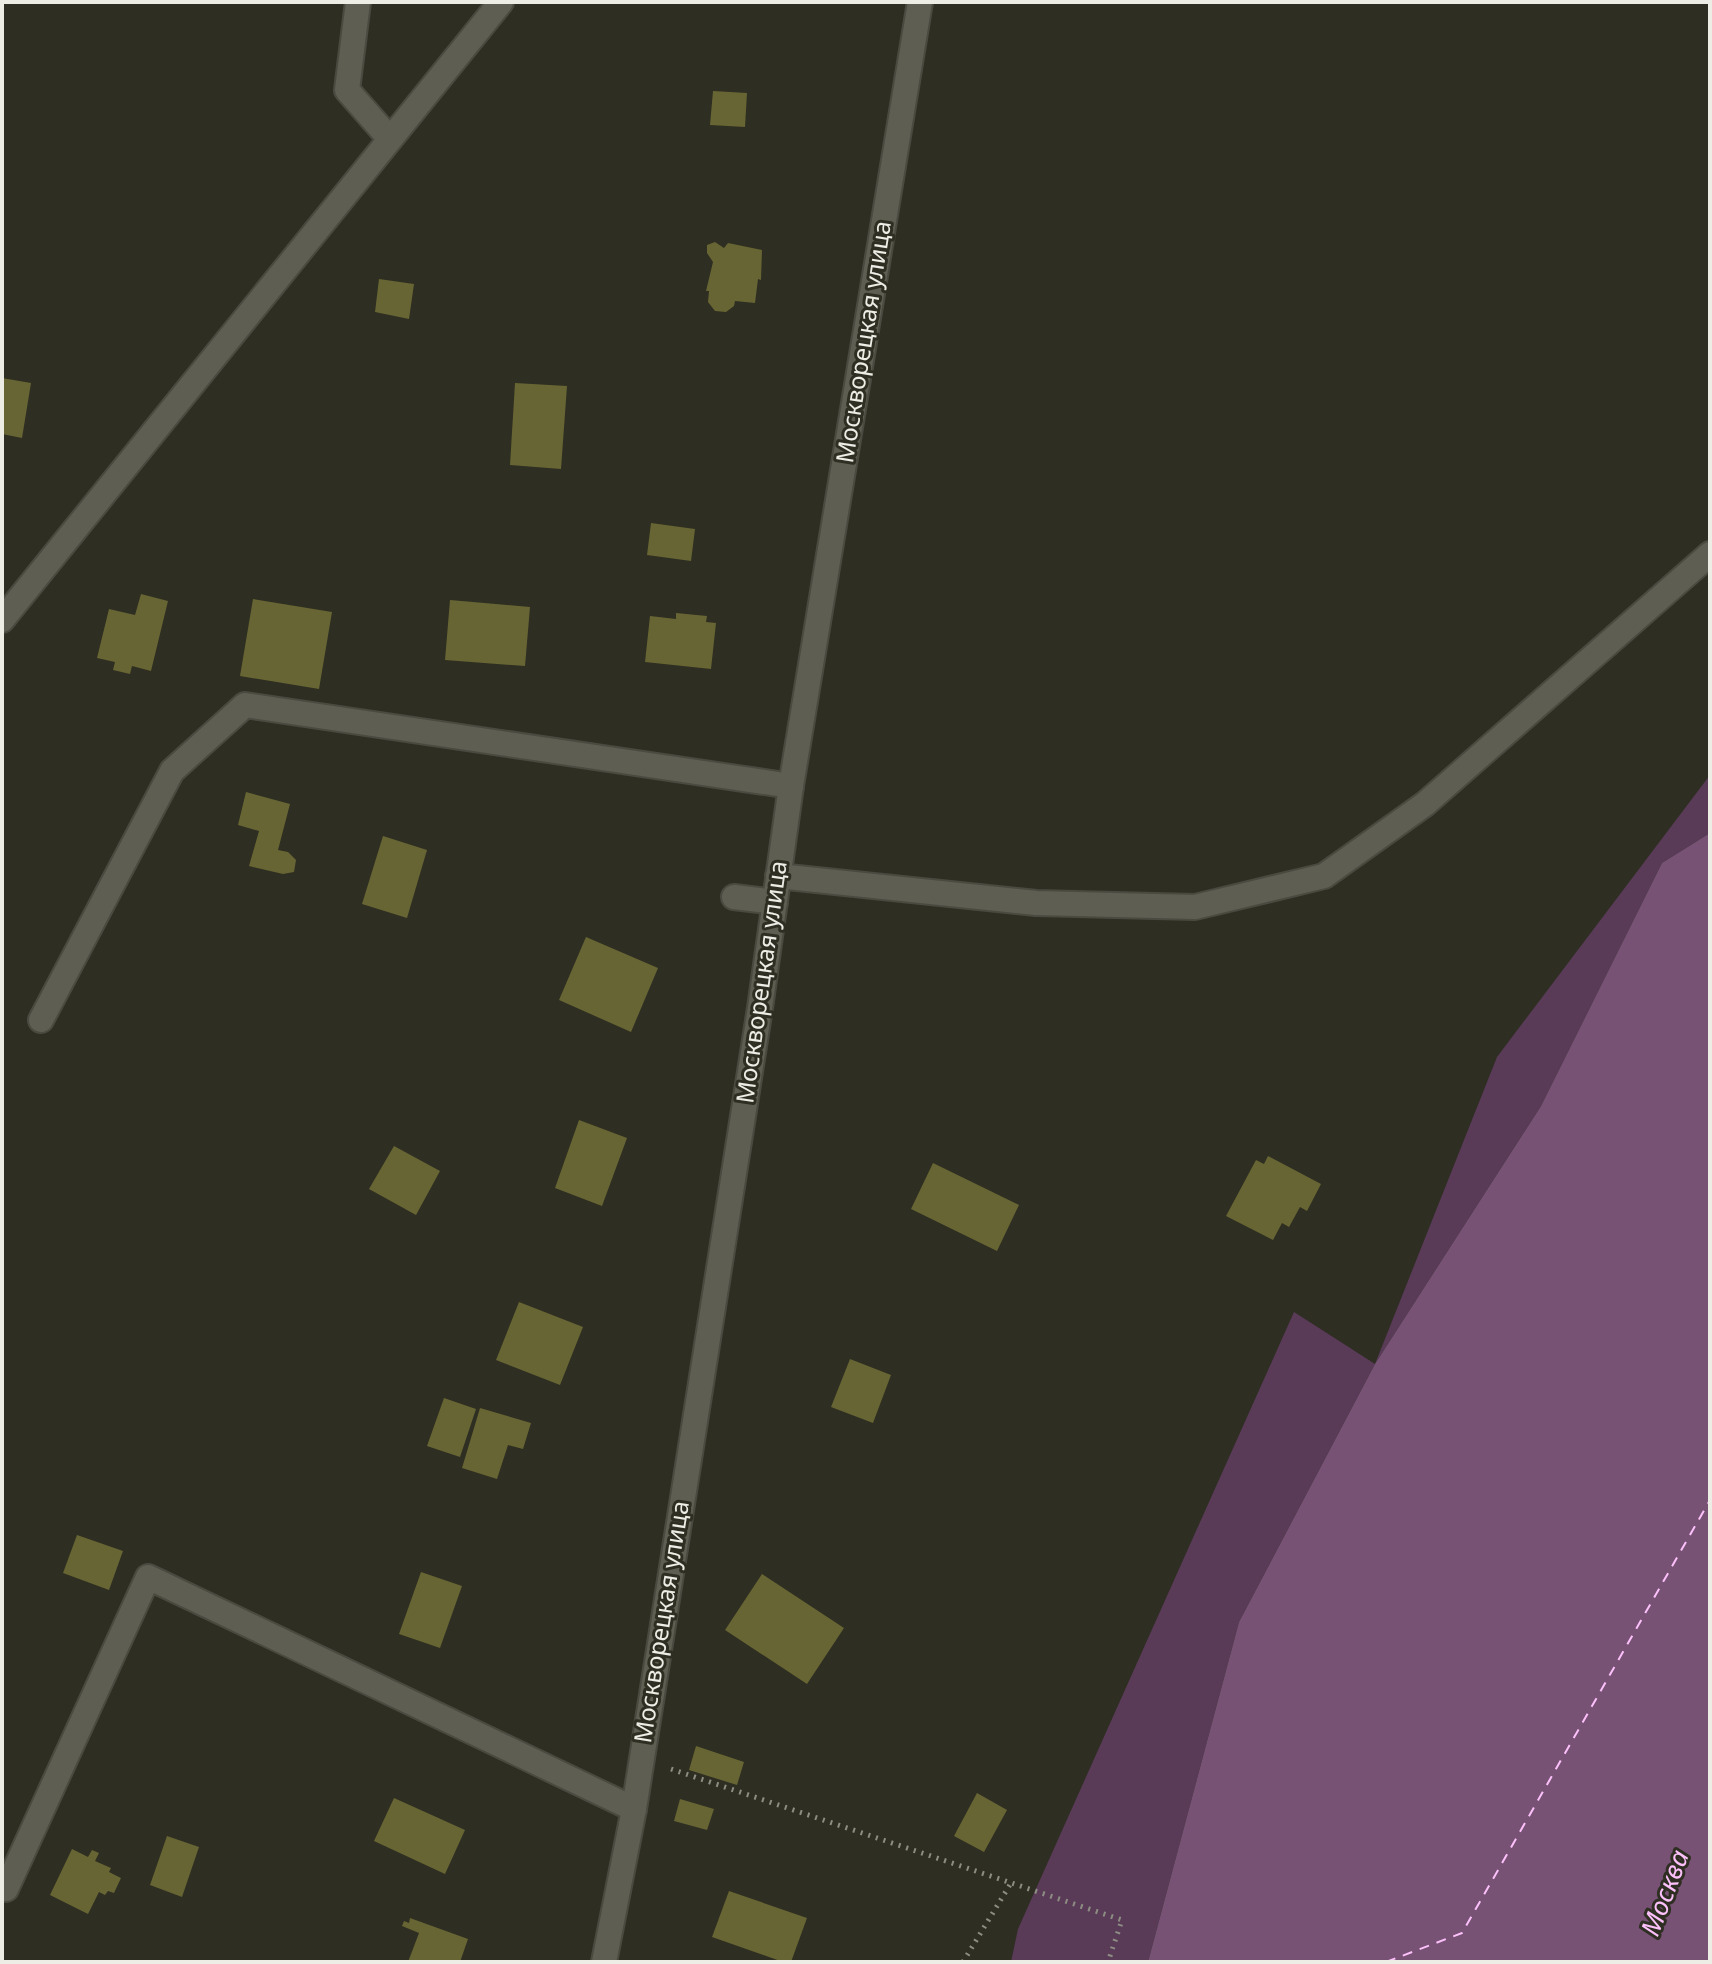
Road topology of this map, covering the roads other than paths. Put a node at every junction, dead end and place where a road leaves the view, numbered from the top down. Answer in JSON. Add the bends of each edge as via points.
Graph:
{"nodes":[{"id":1,"x":358,"y":2,"type":"edge"},
{"id":2,"x":501,"y":2,"type":"edge"},
{"id":3,"x":920,"y":2,"type":"edge"},
{"id":4,"x":390,"y":139,"type":"junction"},
{"id":5,"x":1710,"y":554,"type":"edge"},
{"id":6,"x":2,"y":620,"type":"edge"},
{"id":7,"x":791,"y":786,"type":"junction"},
{"id":8,"x":778,"y":876,"type":"junction"},
{"id":9,"x":734,"y":897,"type":"dead end"},
{"id":10,"x":775,"y":902,"type":"junction"},
{"id":11,"x":41,"y":1020,"type":"dead end"},
{"id":12,"x":634,"y":1809,"type":"junction"},
{"id":13,"x":6,"y":1889,"type":"dead end"},
{"id":14,"x":604,"y":1962,"type":"edge"}],
"edges":[{"from":1,"to":4,"type":"street","via":[[347,90]]},
{"from":2,"to":4,"type":"street"},
{"from":3,"to":7,"type":"street","name":"Москворецкая улица"},
{"from":4,"to":6,"type":"street"},
{"from":5,"to":8,"type":"street","via":[[1425,804],[1324,876],[1195,907],[1036,903]]},
{"from":7,"to":8,"type":"street","name":"Москворецкая улица"},
{"from":7,"to":11,"type":"street","via":[[245,705],[172,771]]},
{"from":8,"to":10,"type":"street","name":"Москворецкая улица"},
{"from":9,"to":10,"type":"street"},
{"from":10,"to":12,"type":"street","name":"Москворецкая улица"},
{"from":12,"to":13,"type":"street","via":[[148,1577]]},
{"from":12,"to":14,"type":"street","name":"Москворецкая улица"}]}
